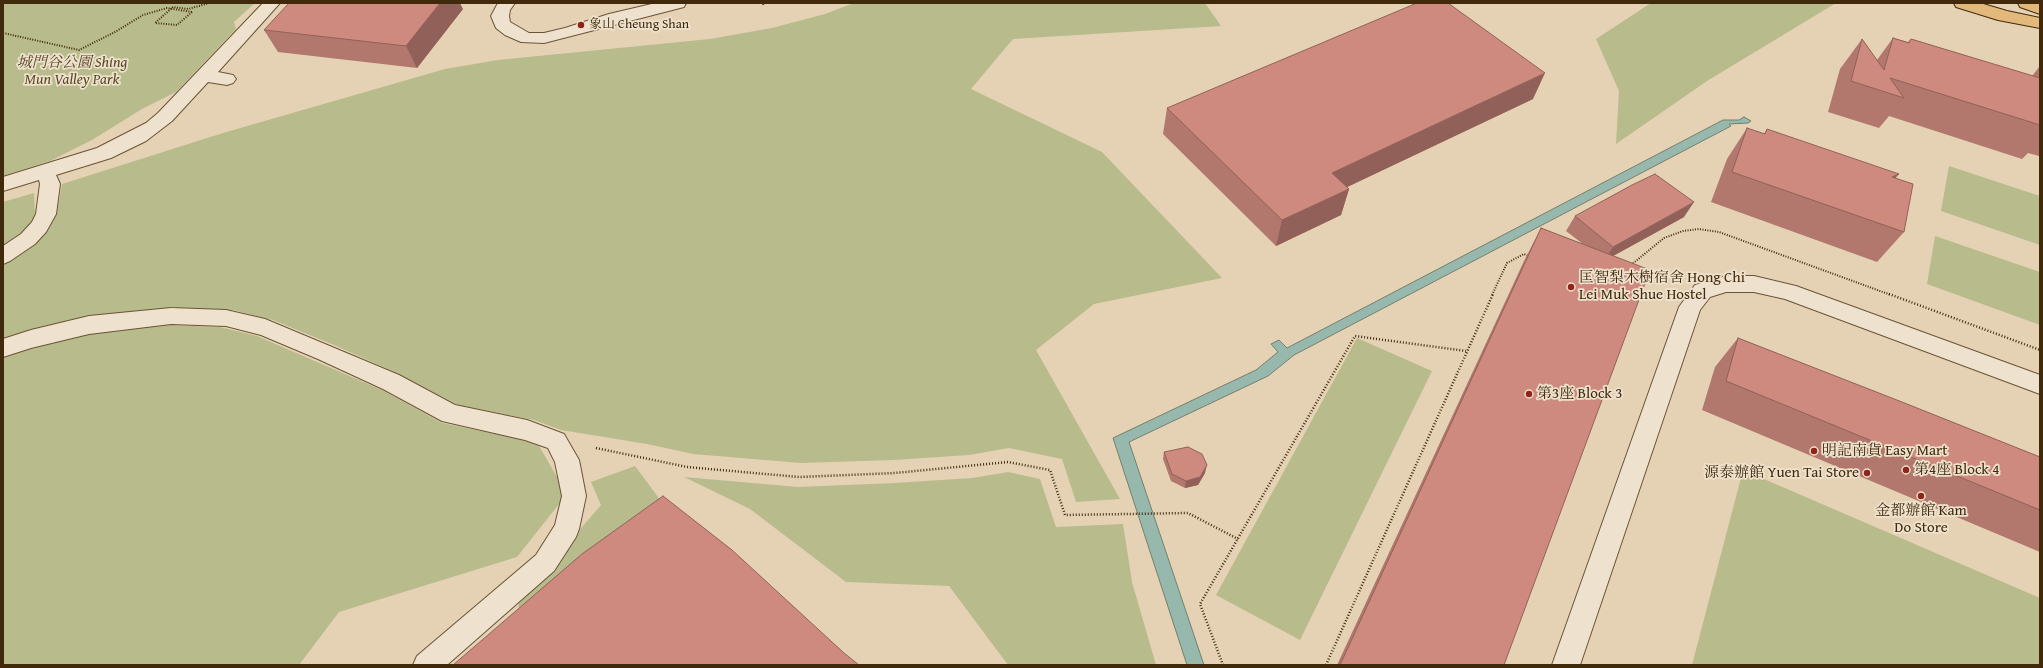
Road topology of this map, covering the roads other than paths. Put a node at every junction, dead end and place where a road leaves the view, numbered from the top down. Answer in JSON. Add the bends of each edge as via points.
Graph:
{"nodes":[{"id":1,"x":272,"y":3,"type":"edge"},
{"id":2,"x":507,"y":3,"type":"edge"},
{"id":3,"x":678,"y":3,"type":"edge"},
{"id":4,"x":1962,"y":3,"type":"edge"},
{"id":5,"x":2026,"y":3,"type":"edge"},
{"id":6,"x":2040,"y":9,"type":"edge"},
{"id":7,"x":2040,"y":23,"type":"edge"},
{"id":8,"x":204,"y":75,"type":"junction"},
{"id":9,"x":227,"y":79,"type":"dead end"},
{"id":10,"x":45,"y":171,"type":"junction"},
{"id":11,"x":3,"y":184,"type":"edge"},
{"id":12,"x":3,"y":256,"type":"edge"},
{"id":13,"x":3,"y":348,"type":"edge"},
{"id":14,"x":2040,"y":385,"type":"edge"},
{"id":15,"x":428,"y":665,"type":"edge"},
{"id":16,"x":1566,"y":665,"type":"edge"}],
"edges":[{"from":1,"to":8,"type":"street"},
{"from":2,"to":3,"type":"street","via":[[500,16],[502,24],[528,38],[544,38]]},
{"from":4,"to":7,"type":"main road","via":[[2004,16]]},
{"from":5,"to":6,"type":"main road"},
{"from":8,"to":9,"type":"street"},
{"from":8,"to":10,"type":"street","via":[[165,117],[139,136],[104,153]]},
{"from":10,"to":11,"type":"street"},
{"from":10,"to":12,"type":"street","via":[[50,184],[46,214],[28,239]]},
{"from":13,"to":15,"type":"street","via":[[89,325],[170,316],[226,318],[265,328],[326,353],[391,382],[450,414],[528,430],[556,441],[567,460],[574,496],[567,529],[545,563]]},
{"from":14,"to":16,"type":"street","via":[[1788,292],[1754,284],[1726,284],[1703,291],[1690,307]]}]}
